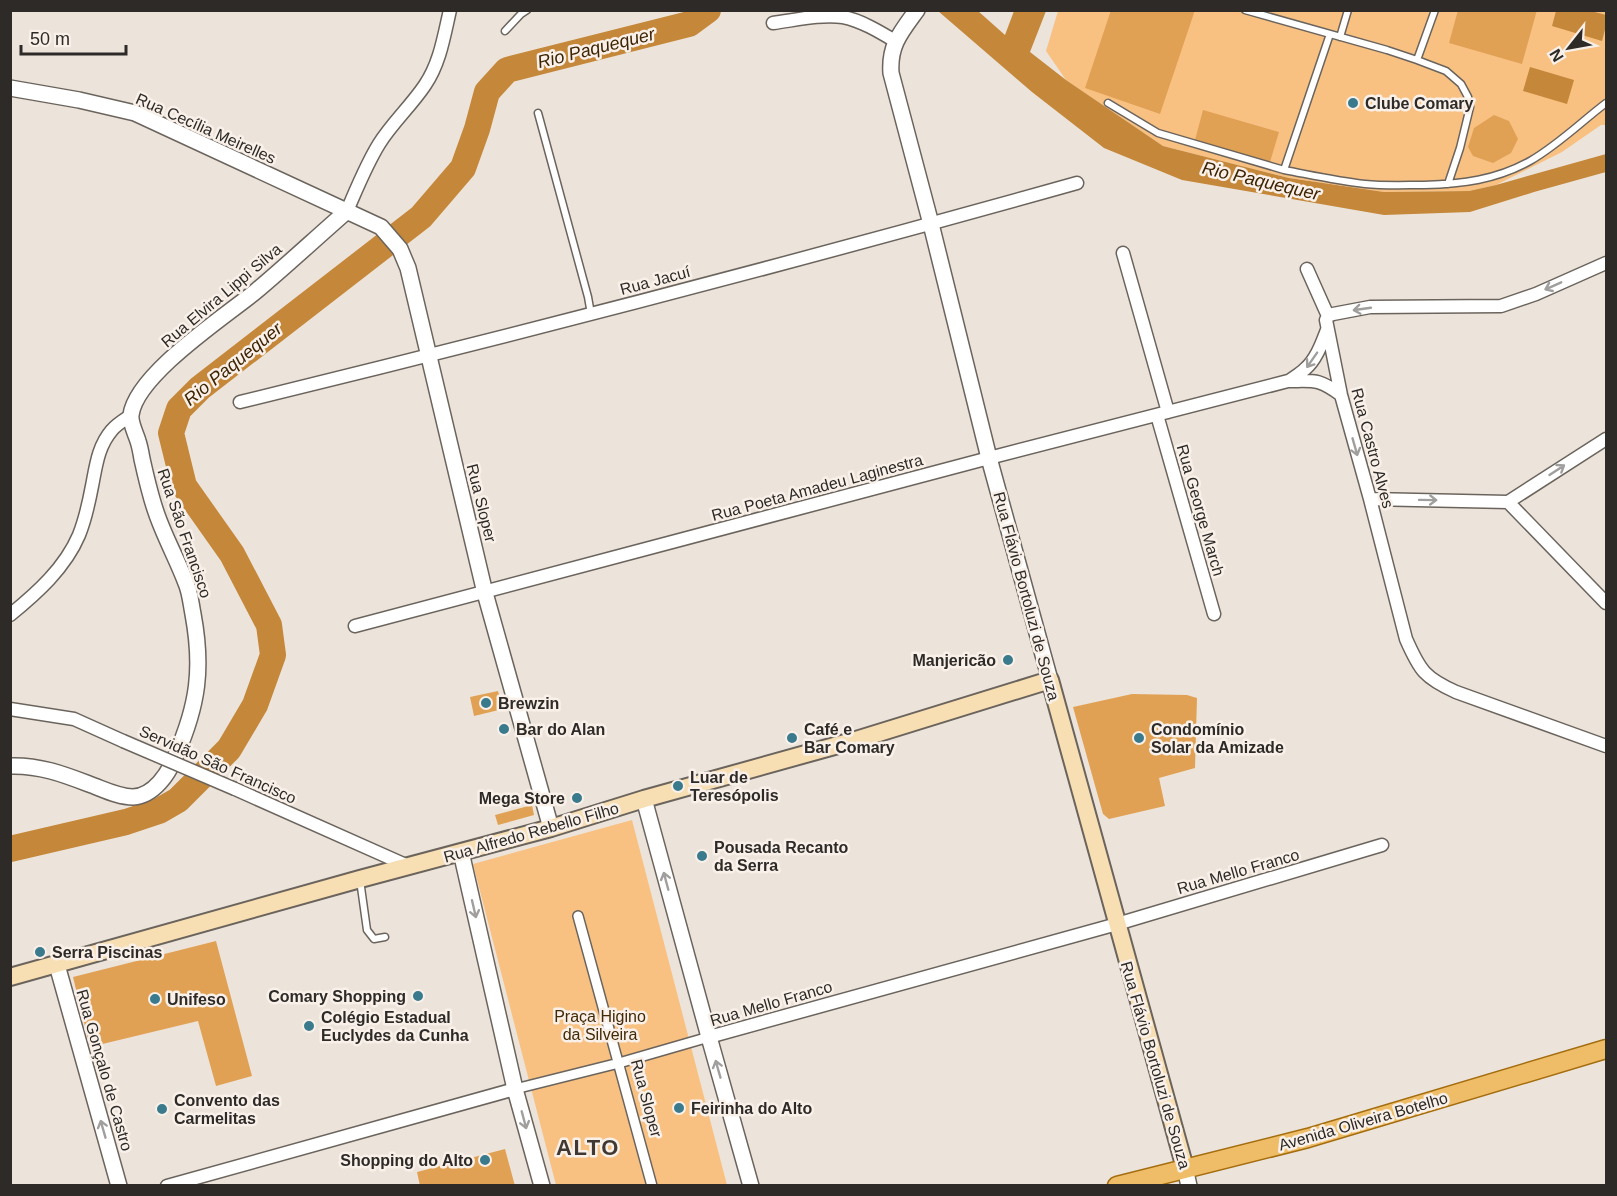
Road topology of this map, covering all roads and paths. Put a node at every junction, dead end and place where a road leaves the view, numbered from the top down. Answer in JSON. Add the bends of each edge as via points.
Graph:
{"nodes":[{"id":1,"x":450,"y":10,"type":"edge"},
{"id":2,"x":527,"y":10,"type":"edge"},
{"id":3,"x":917,"y":10,"type":"edge"},
{"id":4,"x":1245,"y":10,"type":"edge"},
{"id":5,"x":1348,"y":10,"type":"edge"},
{"id":6,"x":1435,"y":10,"type":"edge"},
{"id":7,"x":773,"y":23,"type":"dead end"},
{"id":8,"x":505,"y":31,"type":"dead end"},
{"id":9,"x":1330,"y":34,"type":"junction"},
{"id":10,"x":1340,"y":37,"type":"junction"},
{"id":11,"x":895,"y":41,"type":"junction"},
{"id":12,"x":1417,"y":60,"type":"junction"},
{"id":13,"x":10,"y":88,"type":"edge"},
{"id":14,"x":1108,"y":103,"type":"dead end"},
{"id":15,"x":1606,"y":103,"type":"edge"},
{"id":16,"x":538,"y":113,"type":"dead end"},
{"id":17,"x":1284,"y":170,"type":"junction"},
{"id":18,"x":1077,"y":183,"type":"dead end"},
{"id":19,"x":1448,"y":184,"type":"junction"},
{"id":20,"x":347,"y":211,"type":"junction"},
{"id":21,"x":932,"y":224,"type":"junction"},
{"id":22,"x":1123,"y":253,"type":"dead end"},
{"id":23,"x":1606,"y":263,"type":"edge"},
{"id":24,"x":1307,"y":269,"type":"dead end"},
{"id":25,"x":591,"y":314,"type":"junction"},
{"id":26,"x":1328,"y":316,"type":"junction"},
{"id":27,"x":1327,"y":330,"type":"junction"},
{"id":28,"x":428,"y":357,"type":"junction"},
{"id":29,"x":1288,"y":381,"type":"junction"},
{"id":30,"x":1341,"y":395,"type":"junction"},
{"id":31,"x":240,"y":402,"type":"dead end"},
{"id":32,"x":1162,"y":413,"type":"junction"},
{"id":33,"x":130,"y":416,"type":"junction"},
{"id":34,"x":1606,"y":439,"type":"edge"},
{"id":35,"x":989,"y":458,"type":"junction"},
{"id":36,"x":1370,"y":499,"type":"junction"},
{"id":37,"x":1508,"y":502,"type":"junction"},
{"id":38,"x":485,"y":593,"type":"junction"},
{"id":39,"x":1606,"y":603,"type":"edge"},
{"id":40,"x":1214,"y":614,"type":"dead end"},
{"id":41,"x":10,"y":615,"type":"edge"},
{"id":42,"x":355,"y":626,"type":"dead end"},
{"id":43,"x":1050,"y":680,"type":"junction"},
{"id":44,"x":10,"y":709,"type":"edge"},
{"id":45,"x":1606,"y":746,"type":"edge"},
{"id":46,"x":10,"y":766,"type":"edge"},
{"id":47,"x":644,"y":799,"type":"junction"},
{"id":48,"x":551,"y":828,"type":"junction"},
{"id":49,"x":1382,"y":845,"type":"dead end"},
{"id":50,"x":461,"y":852,"type":"junction"},
{"id":51,"x":408,"y":866,"type":"junction"},
{"id":52,"x":360,"y":879,"type":"junction"},
{"id":53,"x":578,"y":916,"type":"dead end"},
{"id":54,"x":1117,"y":924,"type":"junction"},
{"id":55,"x":385,"y":937,"type":"dead end"},
{"id":56,"x":57,"y":965,"type":"junction"},
{"id":57,"x":10,"y":977,"type":"edge"},
{"id":58,"x":709,"y":1038,"type":"junction"},
{"id":59,"x":1606,"y":1049,"type":"edge"},
{"id":60,"x":619,"y":1063,"type":"junction"},
{"id":61,"x":516,"y":1089,"type":"junction"},
{"id":62,"x":1187,"y":1177,"type":"edge"},
{"id":63,"x":119,"y":1185,"type":"edge"},
{"id":64,"x":167,"y":1185,"type":"edge"},
{"id":65,"x":542,"y":1185,"type":"edge"},
{"id":66,"x":652,"y":1185,"type":"edge"},
{"id":67,"x":751,"y":1185,"type":"edge"},
{"id":68,"x":1121,"y":1185,"type":"edge"}],
"edges":[{"from":1,"to":20,"type":"street","via":[[433,71],[380,142]]},
{"from":2,"to":8,"type":"lane"},
{"from":3,"to":11,"type":"street","name":"Rua Flávio Bortoluzi de Souza"},
{"from":4,"to":9,"type":"lane"},
{"from":5,"to":10,"type":"lane"},
{"from":6,"to":12,"type":"lane"},
{"from":7,"to":11,"type":"street","via":[[846,17]]},
{"from":9,"to":10,"type":"lane"},
{"from":9,"to":17,"type":"lane"},
{"from":10,"to":12,"type":"lane"},
{"from":11,"to":21,"type":"street","name":"Rua Flávio Bortoluzi de Souza","via":[[891,73]]},
{"from":12,"to":19,"type":"lane","via":[[1446,71],[1461,84],[1468,97],[1470,107]]},
{"from":13,"to":20,"type":"street","name":"Rua Cecília Meirelles","via":[[135,113]]},
{"from":14,"to":17,"type":"lane","via":[[1158,134]]},
{"from":15,"to":19,"type":"lane","via":[[1531,160],[1505,173]]},
{"from":16,"to":25,"type":"lane"},
{"from":17,"to":19,"type":"lane","via":[[1368,184]]},
{"from":18,"to":21,"type":"street","name":"Rua Jacuí"},
{"from":20,"to":28,"type":"street","name":"Rua Sloper","via":[[381,227],[400,249]]},
{"from":20,"to":33,"type":"street","name":"Rua Elvira Lippi Silva","via":[[172,358],[137,398]]},
{"from":21,"to":25,"type":"street","name":"Rua Jacuí"},
{"from":21,"to":35,"type":"street","name":"Rua Flávio Bortoluzi de Souza"},
{"from":22,"to":32,"type":"street","name":"Rua George March"},
{"from":23,"to":26,"type":"street","one_way":true,"via":[[1501,306],[1370,307]]},
{"from":24,"to":26,"type":"street"},
{"from":25,"to":28,"type":"street","name":"Rua Jacuí"},
{"from":26,"to":27,"type":"street","name":"Rua Castro Alves"},
{"from":27,"to":29,"type":"street","name":"Rua Poeta Amadeu Laginestra","one_way":true,"via":[[1309,365]]},
{"from":27,"to":30,"type":"street","name":"Rua Castro Alves"},
{"from":28,"to":31,"type":"street","name":"Rua Jacuí"},
{"from":28,"to":38,"type":"street","name":"Rua Sloper"},
{"from":29,"to":30,"type":"street","name":"Rua Poeta Amadeu Laginestra","via":[[1312,380]]},
{"from":29,"to":32,"type":"street","name":"Rua Poeta Amadeu Laginestra"},
{"from":30,"to":36,"type":"street","name":"Rua Castro Alves","one_way":true},
{"from":32,"to":35,"type":"street","name":"Rua Poeta Amadeu Laginestra"},
{"from":32,"to":40,"type":"street","name":"Rua George March"},
{"from":33,"to":41,"type":"street","via":[[113,428],[99,451],[79,535],[70,552],[44,585]]},
{"from":33,"to":46,"type":"street","name":"Rua São Francisco","via":[[156,513],[187,585],[199,660],[192,716],[170,770],[146,794],[118,795],[56,771]]},
{"from":37,"to":34,"type":"street","one_way":true},
{"from":35,"to":38,"type":"street","name":"Rua Poeta Amadeu Laginestra"},
{"from":35,"to":43,"type":"street","name":"Rua Flávio Bortoluzi de Souza"},
{"from":36,"to":37,"type":"street","one_way":true},
{"from":36,"to":45,"type":"street","name":"Rua Castro Alves","via":[[1406,639],[1425,674],[1456,693]]},
{"from":37,"to":39,"type":"street"},
{"from":38,"to":42,"type":"street","name":"Rua Poeta Amadeu Laginestra"},
{"from":38,"to":48,"type":"street","name":"Rua Sloper"},
{"from":43,"to":47,"type":"main road","name":"Rua Alfredo Rebello Filho","via":[[856,740]]},
{"from":43,"to":54,"type":"main road","name":"Rua Flávio Bortoluzi de Souza"},
{"from":44,"to":51,"type":"street","name":"Servidão São Francisco","bridge":true,"via":[[74,719]]},
{"from":47,"to":48,"type":"main road","name":"Rua Alfredo Rebello Filho"},
{"from":58,"to":47,"type":"street","one_way":true},
{"from":48,"to":50,"type":"main road","name":"Rua Alfredo Rebello Filho"},
{"from":49,"to":54,"type":"street","name":"Rua Mello Franco"},
{"from":50,"to":51,"type":"main road","name":"Rua Alfredo Rebello Filho"},
{"from":50,"to":61,"type":"street","one_way":true},
{"from":51,"to":52,"type":"main road","name":"Rua Alfredo Rebello Filho"},
{"from":52,"to":55,"type":"lane","via":[[367,930],[374,939]]},
{"from":52,"to":56,"type":"main road","name":"Rua Alfredo Rebello Filho"},
{"from":53,"to":60,"type":"street","name":"Rua Sloper"},
{"from":54,"to":58,"type":"street","name":"Rua Mello Franco"},
{"from":54,"to":62,"type":"main road","name":"Rua Flávio Bortoluzi de Souza"},
{"from":56,"to":57,"type":"main road","name":"Rua Alfredo Rebello Filho"},
{"from":63,"to":56,"type":"street","name":"Rua Gonçalo de Castro","one_way":true},
{"from":58,"to":60,"type":"street","name":"Rua Mello Franco"},
{"from":67,"to":58,"type":"street","one_way":true},
{"from":59,"to":62,"type":"main road","name":"Avenida Oliveira Botelho"},
{"from":60,"to":61,"type":"street","name":"Rua Mello Franco"},
{"from":60,"to":66,"type":"street","name":"Rua Sloper"},
{"from":61,"to":64,"type":"street","name":"Rua Mello Franco"},
{"from":61,"to":65,"type":"street","one_way":true},
{"from":62,"to":68,"type":"main road","name":"Avenida Oliveira Botelho"}]}
